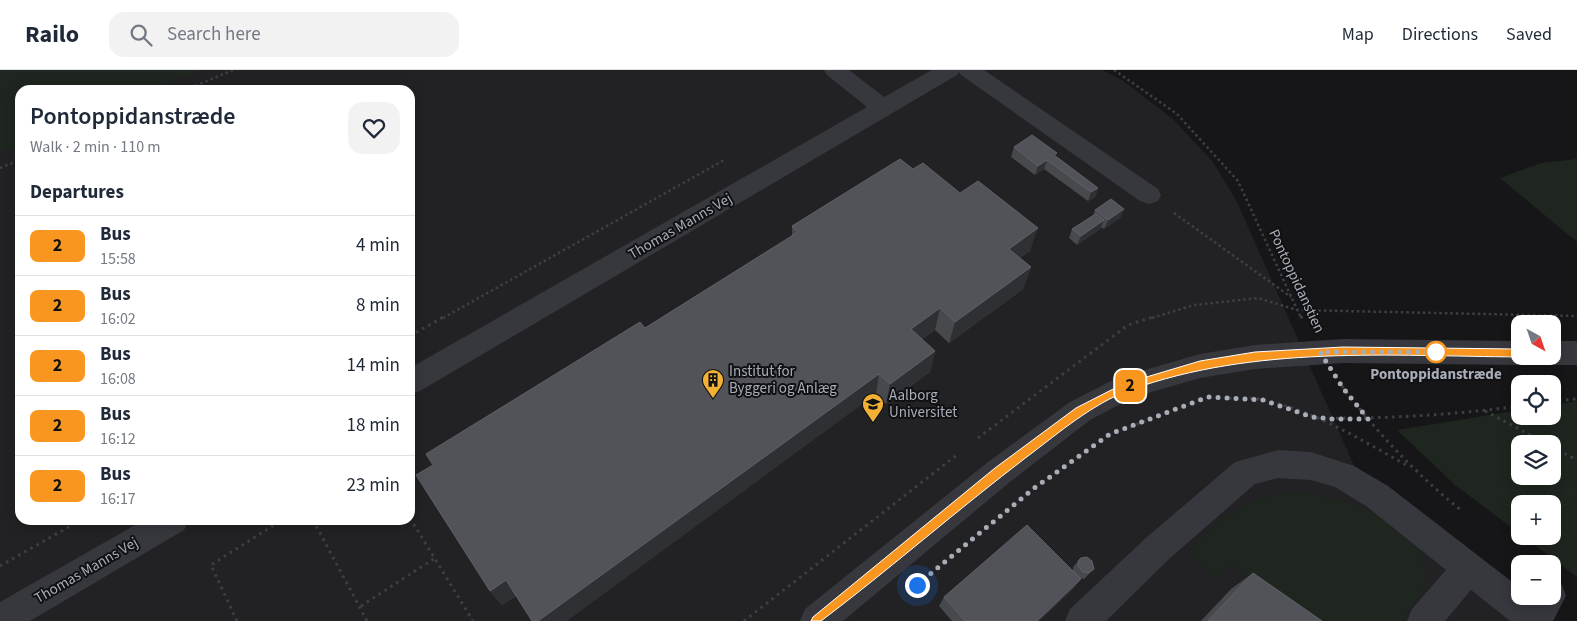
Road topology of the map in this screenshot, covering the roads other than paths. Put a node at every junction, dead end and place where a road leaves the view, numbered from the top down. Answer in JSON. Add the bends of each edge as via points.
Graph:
{"nodes":[{"id":1,"x":835,"y":70,"type":"edge"},
{"id":2,"x":949,"y":70,"type":"edge"},
{"id":3,"x":969,"y":70,"type":"edge"},
{"id":4,"x":883,"y":108,"type":"junction"},
{"id":5,"x":1149,"y":195,"type":"road end"},
{"id":6,"x":1511,"y":353,"type":"edge"},
{"id":7,"x":1561,"y":353,"type":"edge"},
{"id":8,"x":1577,"y":353,"type":"edge"},
{"id":9,"x":415,"y":379,"type":"edge"},
{"id":10,"x":164,"y":525,"type":"edge"},
{"id":11,"x":1469,"y":568,"type":"junction"},
{"id":12,"x":1543,"y":606,"type":"edge"},
{"id":13,"x":1095,"y":617,"type":"edge"},
{"id":14,"x":0,"y":620,"type":"edge"},
{"id":15,"x":817,"y":621,"type":"edge"},
{"id":16,"x":1424,"y":621,"type":"edge"}],
"edges":[{"from":1,"to":4,"type":"street"},
{"from":2,"to":4,"type":"street","name":"Thomas Manns Vej"},
{"from":3,"to":5,"type":"street"},
{"from":4,"to":9,"type":"street","name":"Thomas Manns Vej"},
{"from":6,"to":15,"type":"street","via":[[1320,352],[1255,357],[1200,366],[1126,387],[1080,411],[999,472]]},
{"from":7,"to":8,"type":"street"},
{"from":10,"to":14,"type":"street","name":"Thomas Manns Vej"},
{"from":11,"to":12,"type":"street"},
{"from":11,"to":13,"type":"street","via":[[1377,496],[1344,476],[1311,466],[1278,464],[1246,472],[1158,548]]},
{"from":11,"to":16,"type":"street"}]}
